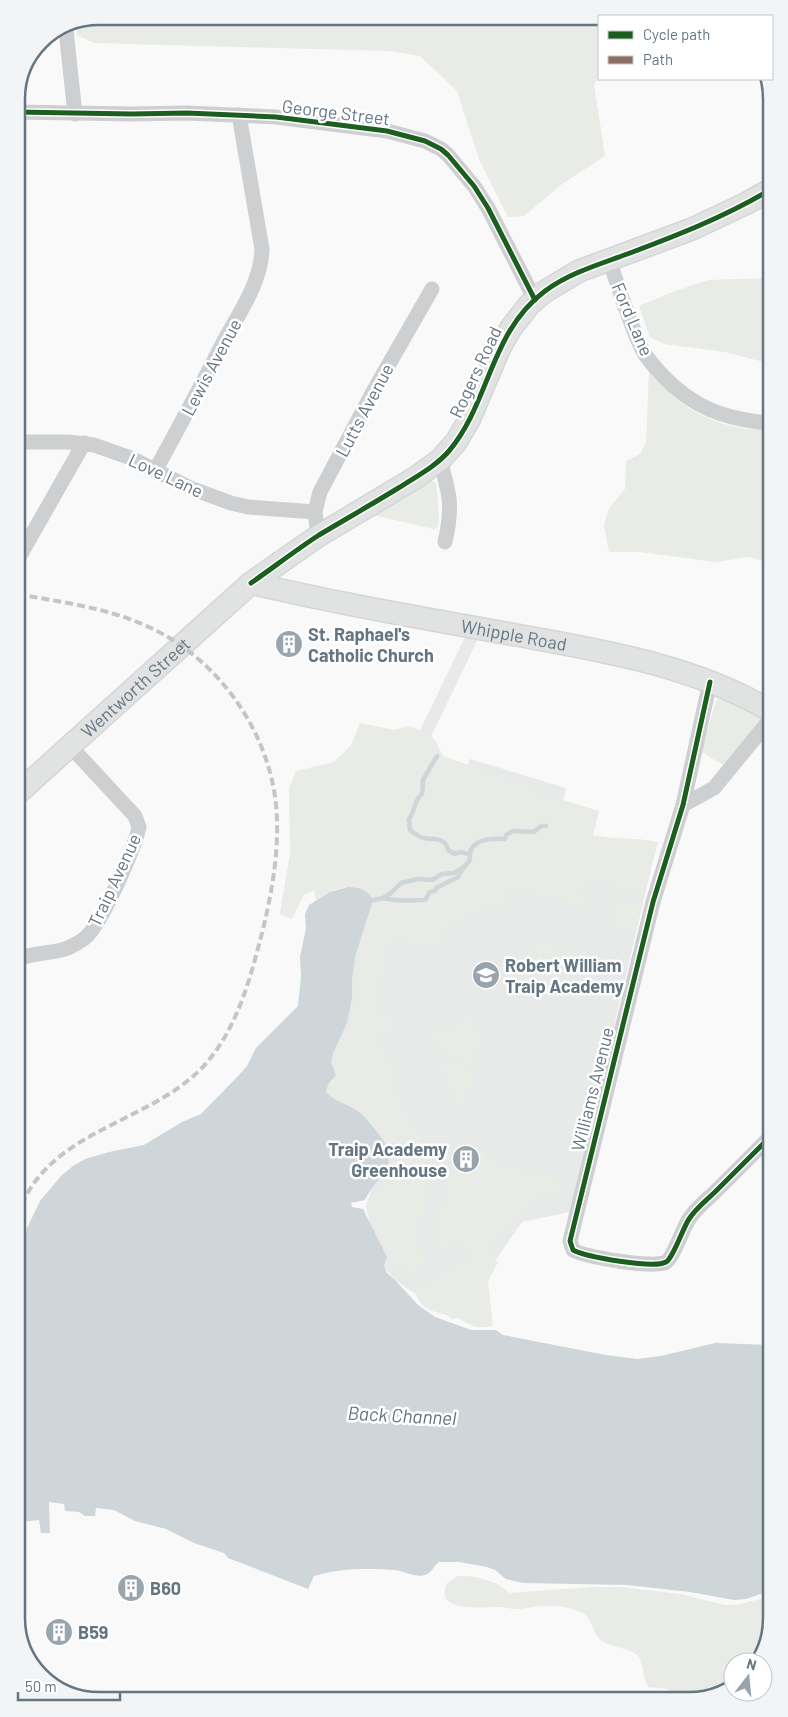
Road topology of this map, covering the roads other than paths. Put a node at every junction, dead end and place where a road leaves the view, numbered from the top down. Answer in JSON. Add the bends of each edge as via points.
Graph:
{"nodes":[{"id":1,"x":66,"y":33,"type":"edge"},
{"id":2,"x":25,"y":112,"type":"edge"},
{"id":3,"x":75,"y":114,"type":"junction"},
{"id":4,"x":239,"y":115,"type":"junction"},
{"id":5,"x":763,"y":193,"type":"edge"},
{"id":6,"x":609,"y":260,"type":"junction"},
{"id":7,"x":432,"y":289,"type":"dead end"},
{"id":8,"x":535,"y":300,"type":"junction"},
{"id":9,"x":763,"y":422,"type":"edge"},
{"id":10,"x":25,"y":442,"type":"edge"},
{"id":11,"x":84,"y":443,"type":"junction"},
{"id":12,"x":440,"y":460,"type":"junction"},
{"id":13,"x":155,"y":471,"type":"junction"},
{"id":14,"x":315,"y":512,"type":"junction"},
{"id":15,"x":318,"y":536,"type":"junction"},
{"id":16,"x":445,"y":542,"type":"dead end"},
{"id":17,"x":25,"y":547,"type":"edge"},
{"id":18,"x":251,"y":583,"type":"junction"},
{"id":19,"x":710,"y":682,"type":"junction"},
{"id":20,"x":763,"y":706,"type":"edge"},
{"id":21,"x":763,"y":728,"type":"edge"},
{"id":22,"x":71,"y":747,"type":"junction"},
{"id":23,"x":25,"y":786,"type":"edge"},
{"id":24,"x":682,"y":805,"type":"junction"},
{"id":25,"x":25,"y":957,"type":"edge"},
{"id":26,"x":763,"y":1144,"type":"edge"}],
"edges":[{"from":1,"to":3,"type":"street"},
{"from":2,"to":3,"type":"street","name":"George Street"},
{"from":3,"to":4,"type":"street","name":"George Street"},
{"from":4,"to":8,"type":"street","name":"George Street","via":[[387,132],[442,149],[463,170],[488,208]]},
{"from":4,"to":13,"type":"street","name":"Lewis Avenue","via":[[262,259],[248,296]]},
{"from":5,"to":6,"type":"main road","name":"Rogers Road","via":[[706,223]]},
{"from":6,"to":8,"type":"main road","name":"Rogers Road","via":[[579,271]]},
{"from":6,"to":9,"type":"street","name":"Ford Lane","via":[[641,347],[650,361],[687,398],[721,415]]},
{"from":7,"to":14,"type":"street","name":"Lutts Avenue","via":[[320,492]]},
{"from":8,"to":12,"type":"main road","name":"Rogers Road","via":[[504,340],[470,420]]},
{"from":10,"to":11,"type":"street","name":"Love Lane"},
{"from":11,"to":13,"type":"street","name":"Love Lane","via":[[111,450]]},
{"from":11,"to":17,"type":"street"},
{"from":12,"to":15,"type":"main road","name":"Rogers Road"},
{"from":12,"to":16,"type":"street","via":[[450,499]]},
{"from":13,"to":14,"type":"street","name":"Love Lane","via":[[231,503]]},
{"from":14,"to":15,"type":"street","name":"Lutts Avenue"},
{"from":15,"to":18,"type":"main road","name":"Rogers Road"},
{"from":18,"to":19,"type":"main road","name":"Whipple Road","via":[[621,655]]},
{"from":18,"to":22,"type":"main road","name":"Wentworth Street"},
{"from":19,"to":20,"type":"main road","name":"Whipple Road"},
{"from":19,"to":24,"type":"street","name":"Williams Avenue"},
{"from":21,"to":24,"type":"street","via":[[714,788]]},
{"from":22,"to":23,"type":"main road","name":"Wentworth Street"},
{"from":22,"to":25,"type":"street","name":"Traip Avenue","via":[[135,816],[139,827],[113,892],[86,938],[56,952]]},
{"from":24,"to":26,"type":"street","name":"Williams Avenue","via":[[653,902],[570,1237],[573,1250],[585,1256],[646,1265],[668,1262],[694,1212]]}]}
